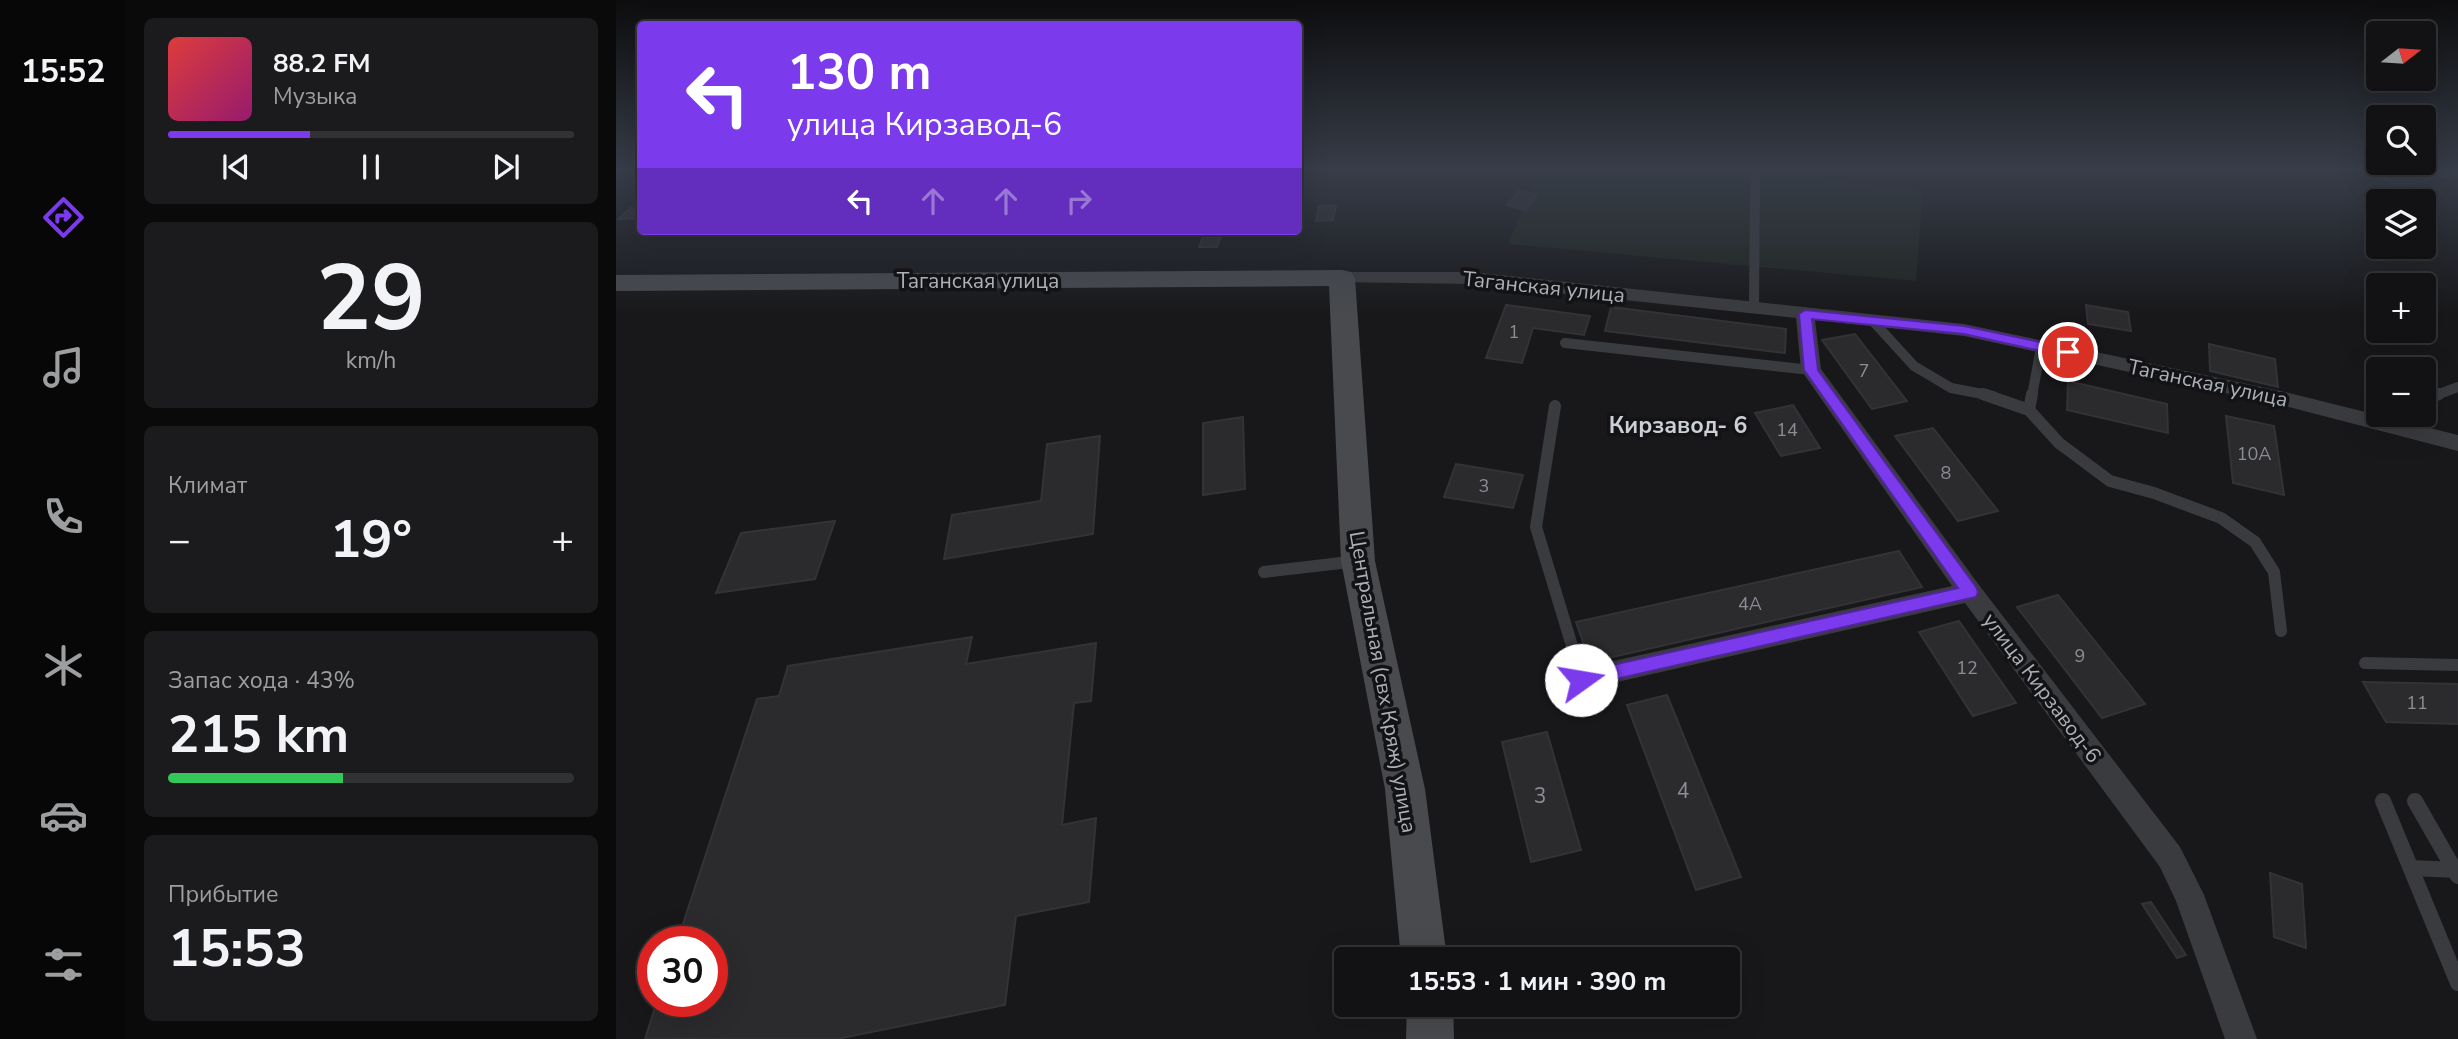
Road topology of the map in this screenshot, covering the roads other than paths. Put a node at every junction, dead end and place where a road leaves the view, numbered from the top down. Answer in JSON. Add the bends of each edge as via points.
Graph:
{"nodes":[{"id":1,"x":1755,"y":217,"type":"edge"},
{"id":2,"x":1342,"y":278,"type":"junction"},
{"id":3,"x":616,"y":283,"type":"edge"},
{"id":4,"x":1754,"y":309,"type":"junction"},
{"id":5,"x":1805,"y":314,"type":"junction"},
{"id":6,"x":1872,"y":320,"type":"junction"},
{"id":7,"x":1565,"y":343,"type":"dead end"},
{"id":8,"x":2041,"y":346,"type":"junction"},
{"id":9,"x":1811,"y":370,"type":"junction"},
{"id":10,"x":2458,"y":387,"type":"edge"},
{"id":11,"x":2436,"y":395,"type":"edge"},
{"id":12,"x":1555,"y":406,"type":"dead end"},
{"id":13,"x":2029,"y":410,"type":"junction"},
{"id":14,"x":2366,"y":415,"type":"edge"},
{"id":15,"x":2406,"y":427,"type":"edge"},
{"id":16,"x":2458,"y":443,"type":"edge"},
{"id":17,"x":1359,"y":561,"type":"junction"},
{"id":18,"x":1264,"y":572,"type":"dead end"},
{"id":19,"x":1970,"y":592,"type":"junction"},
{"id":20,"x":2281,"y":631,"type":"dead end"},
{"id":21,"x":2365,"y":663,"type":"dead end"},
{"id":22,"x":2458,"y":665,"type":"edge"},
{"id":23,"x":1581,"y":680,"type":"joint"},
{"id":24,"x":2415,"y":800,"type":"dead end"},
{"id":25,"x":2383,"y":801,"type":"dead end"},
{"id":26,"x":2411,"y":868,"type":"junction"},
{"id":27,"x":2457,"y":872,"type":"edge"},
{"id":28,"x":1423,"y":947,"type":"edge"},
{"id":29,"x":2458,"y":983,"type":"edge"},
{"id":30,"x":2241,"y":1039,"type":"edge"}],
"edges":[{"from":1,"to":4,"type":"lane"},
{"from":2,"to":3,"type":"main road","name":"Таганская улица"},
{"from":2,"to":4,"type":"street","name":"Таганская улица","via":[[1472,278]]},
{"from":2,"to":17,"type":"main road","name":"Центральная (свх Кряж) улица"},
{"from":4,"to":5,"type":"street","name":"Таганская улица"},
{"from":5,"to":6,"type":"street","name":"Таганская улица"},
{"from":5,"to":9,"type":"street","name":"улица Кирзавод-6"},
{"from":6,"to":8,"type":"street","name":"Таганская улица","via":[[1964,330]]},
{"from":6,"to":13,"type":"lane","via":[[1914,366],[1951,388],[1995,396]]},
{"from":7,"to":9,"type":"lane"},
{"from":8,"to":13,"type":"lane"},
{"from":8,"to":14,"type":"street","name":"Таганская улица"},
{"from":9,"to":19,"type":"street","name":"улица Кирзавод-6"},
{"from":10,"to":11,"type":"lane"},
{"from":12,"to":23,"type":"lane","via":[[1536,527]]},
{"from":13,"to":20,"type":"lane","via":[[2059,443],[2110,481],[2221,518],[2255,542],[2274,572]]},
{"from":15,"to":16,"type":"street","name":"Таганская улица"},
{"from":17,"to":18,"type":"lane"},
{"from":17,"to":28,"type":"main road","name":"Центральная (свх Кряж) улица","via":[[1405,789]]},
{"from":19,"to":23,"type":"street"},
{"from":19,"to":30,"type":"street","name":"улица Кирзавод-6","via":[[2170,857],[2189,895]]},
{"from":21,"to":22,"type":"lane"},
{"from":24,"to":27,"type":"lane"},
{"from":25,"to":26,"type":"lane"},
{"from":26,"to":27,"type":"lane"},
{"from":26,"to":29,"type":"lane"}]}
